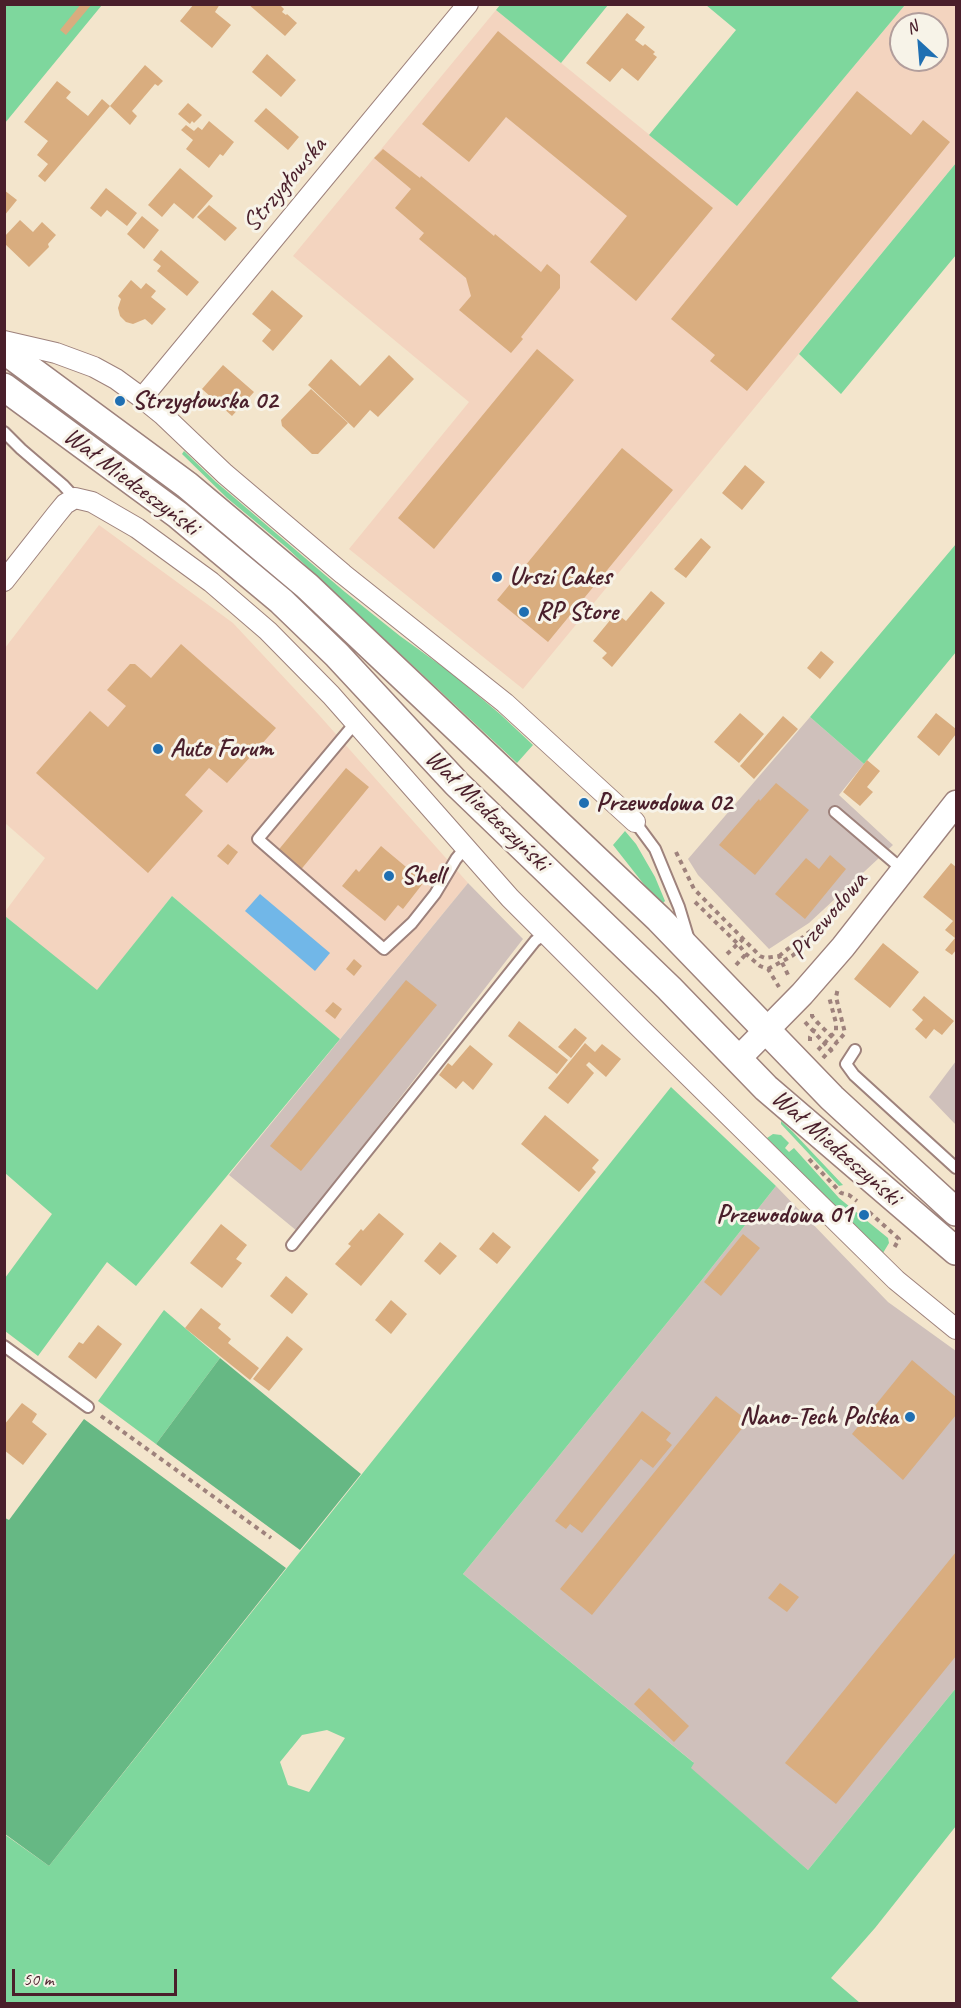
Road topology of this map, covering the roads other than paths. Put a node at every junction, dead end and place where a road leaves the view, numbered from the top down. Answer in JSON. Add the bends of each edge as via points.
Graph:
{"nodes":[{"id":1,"x":468,"y":4,"type":"edge"},
{"id":2,"x":4,"y":341,"type":"edge"},
{"id":3,"x":4,"y":350,"type":"edge"},
{"id":4,"x":4,"y":387,"type":"edge"},
{"id":5,"x":142,"y":398,"type":"junction"},
{"id":6,"x":4,"y":432,"type":"edge"},
{"id":7,"x":75,"y":498,"type":"junction"},
{"id":8,"x":4,"y":580,"type":"edge"},
{"id":9,"x":356,"y":723,"type":"junction"},
{"id":10,"x":957,"y":803,"type":"edge"},
{"id":11,"x":834,"y":812,"type":"dead end"},
{"id":12,"x":635,"y":822,"type":"joint"},
{"id":13,"x":465,"y":848,"type":"junction"},
{"id":14,"x":903,"y":870,"type":"junction"},
{"id":15,"x":546,"y":933,"type":"junction"},
{"id":16,"x":693,"y":952,"type":"junction"},
{"id":17,"x":766,"y":1030,"type":"junction"},
{"id":18,"x":855,"y":1050,"type":"dead end"},
{"id":19,"x":738,"y":1059,"type":"junction"},
{"id":20,"x":957,"y":1168,"type":"edge"},
{"id":21,"x":957,"y":1212,"type":"edge"},
{"id":22,"x":292,"y":1245,"type":"dead end"},
{"id":23,"x":957,"y":1251,"type":"edge"},
{"id":24,"x":957,"y":1329,"type":"edge"},
{"id":25,"x":4,"y":1346,"type":"edge"},
{"id":26,"x":88,"y":1407,"type":"road end"}],
"edges":[{"from":1,"to":5,"type":"street","name":"Strzygłowska"},
{"from":2,"to":5,"type":"street","via":[[94,367]]},
{"from":3,"to":16,"type":"main road","name":"Wał Miedzeszyński","via":[[187,485],[291,571]]},
{"from":4,"to":19,"type":"main road","name":"Wał Miedzeszyński","via":[[178,515],[293,612],[457,784]]},
{"from":5,"to":12,"type":"street","via":[[343,574],[505,703]]},
{"from":6,"to":7,"type":"lane"},
{"from":7,"to":8,"type":"street","via":[[65,504]]},
{"from":7,"to":9,"type":"street","name":"Wał Miedzeszyński","via":[[92,502],[137,528],[211,582],[268,631]]},
{"from":9,"to":13,"type":"street","name":"Wał Miedzeszyński"},
{"from":9,"to":13,"type":"lane","via":[[258,840],[384,949],[412,923]]},
{"from":10,"to":14,"type":"street","name":"Przewodowa"},
{"from":11,"to":14,"type":"lane"},
{"from":12,"to":16,"type":"lane","via":[[655,849]]},
{"from":13,"to":15,"type":"street","name":"Wał Miedzeszyński"},
{"from":14,"to":17,"type":"street","name":"Przewodowa","via":[[802,1007]]},
{"from":15,"to":22,"type":"lane","via":[[535,941]]},
{"from":15,"to":24,"type":"street","name":"Wał Miedzeszyński","via":[[897,1280]]},
{"from":16,"to":17,"type":"main road","name":"Wał Miedzeszyński"},
{"from":17,"to":19,"type":"street","name":"Przewodowa"},
{"from":17,"to":21,"type":"main road","name":"Wał Miedzeszyński","via":[[853,1118]]},
{"from":18,"to":20,"type":"lane","via":[[846,1064],[854,1075]]},
{"from":19,"to":23,"type":"main road","name":"Wał Miedzeszyński","via":[[781,1102]]},
{"from":25,"to":26,"type":"lane"}]}
